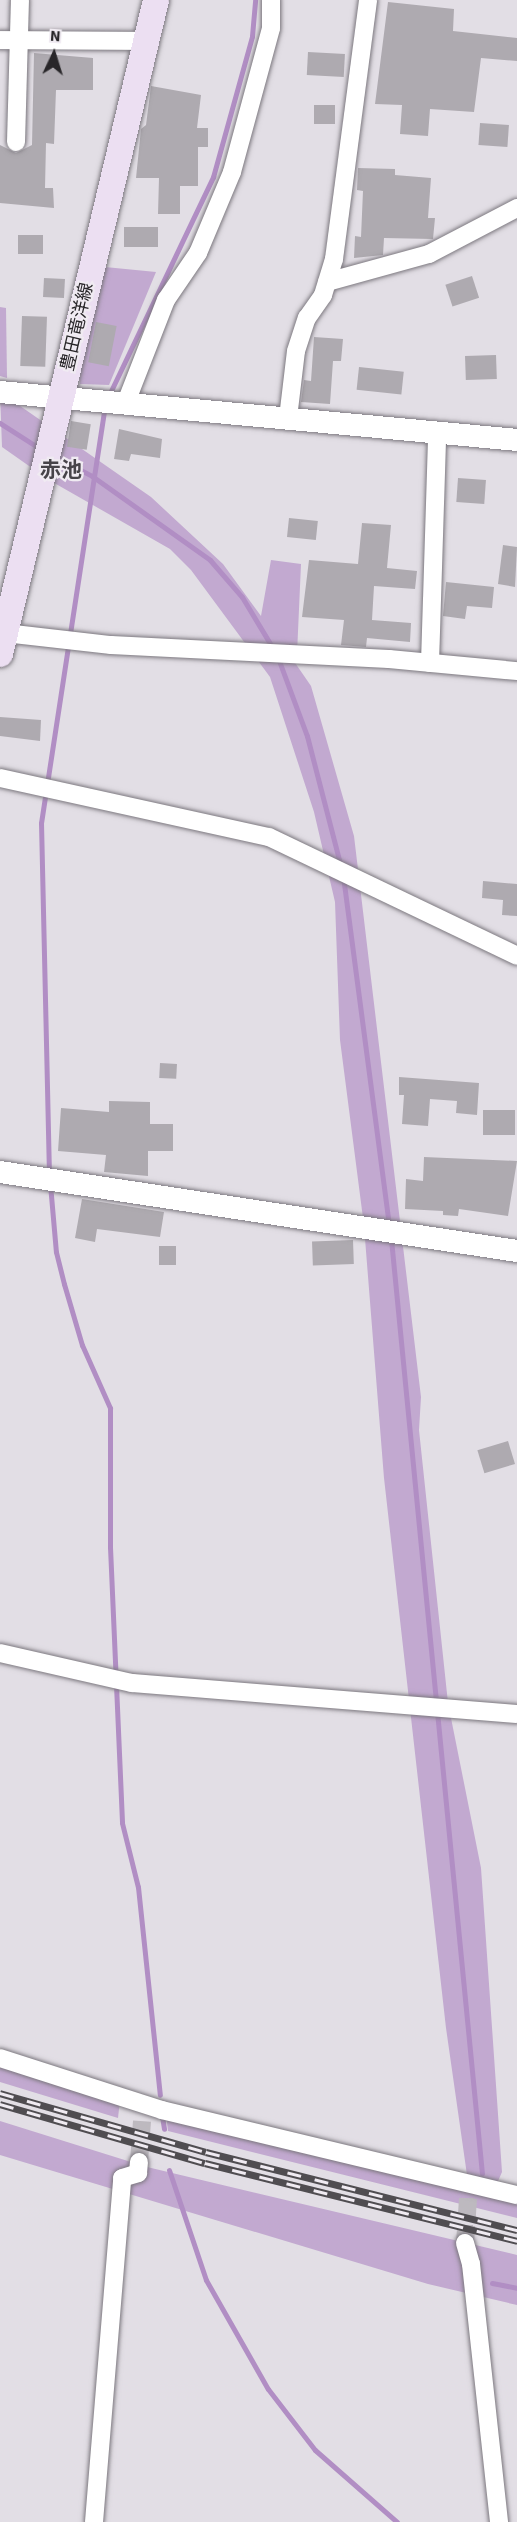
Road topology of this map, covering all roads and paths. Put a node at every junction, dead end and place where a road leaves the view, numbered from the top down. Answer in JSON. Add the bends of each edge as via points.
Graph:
{"nodes":[{"id":1,"x":20,"y":0,"type":"edge"},
{"id":2,"x":156,"y":0,"type":"edge"},
{"id":3,"x":271,"y":0,"type":"edge"},
{"id":4,"x":368,"y":0,"type":"edge"},
{"id":5,"x":0,"y":40,"type":"edge"},
{"id":6,"x":20,"y":40,"type":"junction"},
{"id":7,"x":146,"y":41,"type":"junction"},
{"id":8,"x":16,"y":142,"type":"dead end"},
{"id":9,"x":517,"y":208,"type":"edge"},
{"id":10,"x":327,"y":282,"type":"junction"},
{"id":11,"x":0,"y":392,"type":"edge"},
{"id":12,"x":60,"y":399,"type":"junction"},
{"id":13,"x":125,"y":405,"type":"junction"},
{"id":14,"x":288,"y":418,"type":"junction"},
{"id":15,"x":437,"y":435,"type":"junction"},
{"id":16,"x":517,"y":440,"type":"edge"},
{"id":17,"x":3,"y":644,"type":"edge"},
{"id":18,"x":430,"y":663,"type":"junction"},
{"id":19,"x":517,"y":671,"type":"edge"},
{"id":20,"x":0,"y":778,"type":"edge"},
{"id":21,"x":517,"y":956,"type":"edge"},
{"id":22,"x":0,"y":1172,"type":"edge"},
{"id":23,"x":517,"y":1251,"type":"edge"},
{"id":24,"x":0,"y":1653,"type":"edge"},
{"id":25,"x":517,"y":1714,"type":"edge"},
{"id":26,"x":0,"y":2058,"type":"edge"},
{"id":27,"x":139,"y":2162,"type":"tunnel mouth"},
{"id":28,"x":517,"y":2195,"type":"edge"},
{"id":29,"x":465,"y":2243,"type":"tunnel mouth"},
{"id":30,"x":94,"y":2522,"type":"edge"},
{"id":31,"x":500,"y":2522,"type":"edge"}],
"edges":[{"from":1,"to":6,"type":"street"},
{"from":2,"to":7,"type":"main road","name":"豊田竜洋線"},
{"from":3,"to":13,"type":"street","via":[[271,28],[232,172],[198,254],[166,300]]},
{"from":4,"to":10,"type":"street","via":[[334,259]]},
{"from":5,"to":6,"type":"street"},
{"from":6,"to":7,"type":"street"},
{"from":6,"to":8,"type":"street"},
{"from":7,"to":12,"type":"main road","name":"豊田竜洋線"},
{"from":9,"to":10,"type":"street","via":[[429,254]]},
{"from":10,"to":14,"type":"street","via":[[307,318],[296,351]]},
{"from":11,"to":12,"type":"street"},
{"from":12,"to":13,"type":"street"},
{"from":12,"to":17,"type":"main road","name":"豊田竜洋線"},
{"from":13,"to":14,"type":"street"},
{"from":14,"to":15,"type":"street"},
{"from":15,"to":16,"type":"street"},
{"from":15,"to":18,"type":"street"},
{"from":17,"to":18,"type":"street","via":[[111,645]]},
{"from":18,"to":19,"type":"street"},
{"from":20,"to":21,"type":"street","via":[[269,837]]},
{"from":22,"to":23,"type":"street"},
{"from":24,"to":25,"type":"street","via":[[132,1683]]},
{"from":26,"to":28,"type":"street","via":[[143,2112]]},
{"from":27,"to":30,"type":"street","via":[[138,2173],[122,2178]]},
{"from":29,"to":31,"type":"street","via":[[471,2264]]}]}
